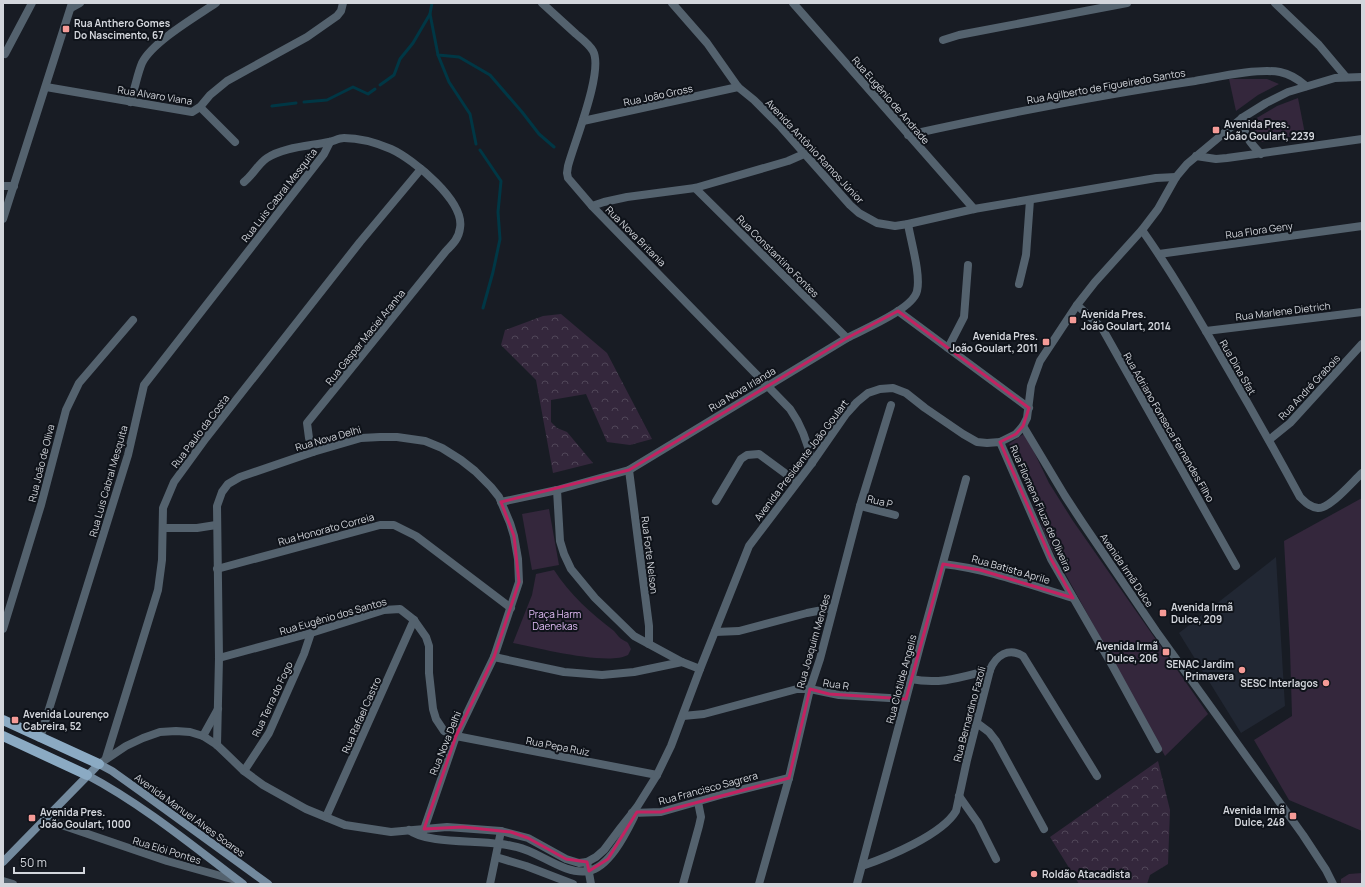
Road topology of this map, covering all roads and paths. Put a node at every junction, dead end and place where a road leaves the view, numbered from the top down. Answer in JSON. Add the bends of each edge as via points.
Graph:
{"nodes":[{"id":1,"x":32,"y":3,"type":"edge"},
{"id":2,"x":80,"y":3,"type":"edge"},
{"id":3,"x":216,"y":3,"type":"edge"},
{"id":4,"x":343,"y":3,"type":"edge"},
{"id":5,"x":542,"y":3,"type":"edge"},
{"id":6,"x":672,"y":3,"type":"edge"},
{"id":7,"x":793,"y":3,"type":"edge"},
{"id":8,"x":1127,"y":3,"type":"edge"},
{"id":9,"x":1275,"y":3,"type":"edge"},
{"id":10,"x":71,"y":6,"type":"edge"},
{"id":11,"x":943,"y":40,"type":"dead end"},
{"id":12,"x":4,"y":54,"type":"dead end"},
{"id":13,"x":1346,"y":77,"type":"junction"},
{"id":14,"x":1362,"y":77,"type":"edge"},
{"id":15,"x":1306,"y":86,"type":"junction"},
{"id":16,"x":46,"y":87,"type":"junction"},
{"id":17,"x":738,"y":87,"type":"junction"},
{"id":18,"x":130,"y":102,"type":"junction"},
{"id":19,"x":200,"y":107,"type":"junction"},
{"id":20,"x":1242,"y":118,"type":"junction"},
{"id":21,"x":583,"y":121,"type":"junction"},
{"id":22,"x":908,"y":135,"type":"junction"},
{"id":23,"x":1362,"y":139,"type":"edge"},
{"id":24,"x":235,"y":142,"type":"dead end"},
{"id":25,"x":330,"y":142,"type":"junction"},
{"id":26,"x":804,"y":154,"type":"junction"},
{"id":27,"x":1261,"y":154,"type":"junction"},
{"id":28,"x":1196,"y":156,"type":"junction"},
{"id":29,"x":421,"y":169,"type":"junction"},
{"id":30,"x":1176,"y":177,"type":"junction"},
{"id":31,"x":244,"y":182,"type":"dead end"},
{"id":32,"x":3,"y":186,"type":"edge"},
{"id":33,"x":14,"y":186,"type":"junction"},
{"id":34,"x":695,"y":188,"type":"junction"},
{"id":35,"x":1030,"y":200,"type":"junction"},
{"id":36,"x":592,"y":206,"type":"junction"},
{"id":37,"x":974,"y":209,"type":"junction"},
{"id":38,"x":3,"y":219,"type":"edge"},
{"id":39,"x":908,"y":224,"type":"junction"},
{"id":40,"x":1362,"y":226,"type":"edge"},
{"id":41,"x":1142,"y":230,"type":"junction"},
{"id":42,"x":1159,"y":254,"type":"junction"},
{"id":43,"x":968,"y":265,"type":"dead end"},
{"id":44,"x":1019,"y":284,"type":"dead end"},
{"id":45,"x":1077,"y":305,"type":"junction"},
{"id":46,"x":898,"y":311,"type":"junction"},
{"id":47,"x":1362,"y":312,"type":"edge"},
{"id":48,"x":133,"y":320,"type":"dead end"},
{"id":49,"x":1206,"y":331,"type":"junction"},
{"id":50,"x":847,"y":338,"type":"junction"},
{"id":51,"x":1362,"y":344,"type":"edge"},
{"id":52,"x":948,"y":348,"type":"junction"},
{"id":53,"x":768,"y":385,"type":"junction"},
{"id":54,"x":891,"y":405,"type":"dead end"},
{"id":55,"x":1029,"y":408,"type":"junction"},
{"id":56,"x":1023,"y":426,"type":"junction"},
{"id":57,"x":1269,"y":440,"type":"junction"},
{"id":58,"x":1000,"y":442,"type":"junction"},
{"id":59,"x":313,"y":452,"type":"junction"},
{"id":60,"x":812,"y":463,"type":"junction"},
{"id":61,"x":629,"y":470,"type":"junction"},
{"id":62,"x":1362,"y":473,"type":"edge"},
{"id":63,"x":966,"y":479,"type":"dead end"},
{"id":64,"x":797,"y":482,"type":"junction"},
{"id":65,"x":557,"y":490,"type":"junction"},
{"id":66,"x":716,"y":501,"type":"dead end"},
{"id":67,"x":501,"y":502,"type":"junction"},
{"id":68,"x":860,"y":506,"type":"junction"},
{"id":69,"x":895,"y":515,"type":"dead end"},
{"id":70,"x":216,"y":525,"type":"junction"},
{"id":71,"x":163,"y":528,"type":"junction"},
{"id":72,"x":943,"y":564,"type":"junction"},
{"id":73,"x":1236,"y":566,"type":"dead end"},
{"id":74,"x":217,"y":569,"type":"junction"},
{"id":75,"x":1073,"y":598,"type":"junction"},
{"id":76,"x":511,"y":608,"type":"junction"},
{"id":77,"x":833,"y":608,"type":"junction"},
{"id":78,"x":414,"y":620,"type":"junction"},
{"id":79,"x":3,"y":629,"type":"edge"},
{"id":80,"x":715,"y":632,"type":"junction"},
{"id":81,"x":311,"y":633,"type":"junction"},
{"id":82,"x":649,"y":644,"type":"junction"},
{"id":83,"x":494,"y":657,"type":"junction"},
{"id":84,"x":220,"y":658,"type":"junction"},
{"id":85,"x":682,"y":662,"type":"junction"},
{"id":86,"x":700,"y":669,"type":"junction"},
{"id":87,"x":990,"y":670,"type":"junction"},
{"id":88,"x":911,"y":679,"type":"junction"},
{"id":89,"x":810,"y":689,"type":"junction"},
{"id":90,"x":906,"y":699,"type":"junction"},
{"id":91,"x":219,"y":706,"type":"junction"},
{"id":92,"x":682,"y":716,"type":"junction"},
{"id":93,"x":3,"y":720,"type":"edge"},
{"id":94,"x":977,"y":724,"type":"junction"},
{"id":95,"x":3,"y":736,"type":"edge"},
{"id":96,"x":203,"y":736,"type":"junction"},
{"id":97,"x":456,"y":736,"type":"junction"},
{"id":98,"x":40,"y":738,"type":"junction"},
{"id":99,"x":217,"y":745,"type":"junction"},
{"id":100,"x":1158,"y":749,"type":"dead end"},
{"id":101,"x":102,"y":761,"type":"junction"},
{"id":102,"x":244,"y":771,"type":"junction"},
{"id":103,"x":87,"y":775,"type":"junction"},
{"id":104,"x":657,"y":775,"type":"junction"},
{"id":105,"x":1097,"y":776,"type":"dead end"},
{"id":106,"x":789,"y":778,"type":"junction"},
{"id":107,"x":959,"y":796,"type":"junction"},
{"id":108,"x":698,"y":802,"type":"junction"},
{"id":109,"x":635,"y":813,"type":"junction"},
{"id":110,"x":326,"y":818,"type":"junction"},
{"id":111,"x":44,"y":819,"type":"junction"},
{"id":112,"x":1044,"y":829,"type":"dead end"},
{"id":113,"x":502,"y":831,"type":"junction"},
{"id":114,"x":423,"y":832,"type":"junction"},
{"id":115,"x":499,"y":844,"type":"junction"},
{"id":116,"x":496,"y":857,"type":"junction"},
{"id":117,"x":996,"y":859,"type":"dead end"},
{"id":118,"x":3,"y":862,"type":"edge"},
{"id":119,"x":587,"y":862,"type":"junction"},
{"id":120,"x":862,"y":866,"type":"junction"},
{"id":121,"x":589,"y":871,"type":"junction"},
{"id":122,"x":3,"y":881,"type":"edge"},
{"id":123,"x":1331,"y":882,"type":"edge"},
{"id":124,"x":241,"y":883,"type":"edge"},
{"id":125,"x":13,"y":884,"type":"edge"},
{"id":126,"x":268,"y":884,"type":"edge"},
{"id":127,"x":490,"y":884,"type":"edge"},
{"id":128,"x":573,"y":884,"type":"edge"},
{"id":129,"x":591,"y":884,"type":"edge"},
{"id":130,"x":683,"y":884,"type":"edge"},
{"id":131,"x":759,"y":884,"type":"edge"},
{"id":132,"x":857,"y":884,"type":"edge"}],
"edges":[{"from":1,"to":12,"type":"street"},
{"from":2,"to":10,"type":"street"},
{"from":3,"to":18,"type":"street","via":[[150,51],[142,64]]},
{"from":4,"to":19,"type":"street","name":"Rua Alvaro Viana","via":[[341,11],[336,16],[307,37],[228,81]]},
{"from":5,"to":21,"type":"street","name":"Rua Nova Britania","via":[[594,53],[596,68]]},
{"from":6,"to":17,"type":"street","name":"Avenida Antônio Ramos Júnior","via":[[707,43]]},
{"from":7,"to":22,"type":"street","name":"Rua Eugênio de Andrade"},
{"from":8,"to":11,"type":"street"},
{"from":9,"to":13,"type":"street","via":[[1319,45]]},
{"from":10,"to":16,"type":"street"},
{"from":13,"to":14,"type":"street"},
{"from":13,"to":15,"type":"street"},
{"from":15,"to":20,"type":"street","via":[[1266,103]]},
{"from":15,"to":22,"type":"street","name":"Rua Agilberto de Figueiredo Santos","via":[[1279,72],[1254,72],[1176,83],[1003,114]]},
{"from":16,"to":18,"type":"street","name":"Rua Alvaro Viana"},
{"from":16,"to":33,"type":"street"},
{"from":17,"to":21,"type":"street","name":"Rua João Gross"},
{"from":17,"to":26,"type":"street","name":"Avenida Antônio Ramos Júnior","via":[[781,127]]},
{"from":18,"to":19,"type":"street","name":"Rua Alvaro Viana","via":[[189,112],[194,112]]},
{"from":19,"to":24,"type":"street"},
{"from":20,"to":27,"type":"street","via":[[1244,132]]},
{"from":20,"to":28,"type":"street"},
{"from":21,"to":36,"type":"street","name":"Rua Nova Britania","via":[[567,174]]},
{"from":22,"to":37,"type":"street","name":"Rua Eugênio de Andrade"},
{"from":23,"to":27,"type":"street"},
{"from":25,"to":29,"type":"street","via":[[342,138],[363,140],[402,155]]},
{"from":25,"to":31,"type":"street","via":[[292,149],[268,157]]},
{"from":25,"to":98,"type":"street","name":"Rua Luis Cabral Mesquita","via":[[324,154],[144,386],[128,455]]},
{"from":26,"to":34,"type":"street"},
{"from":26,"to":39,"type":"street","name":"Avenida Antônio Ramos Júnior","via":[[859,213],[885,225]]},
{"from":27,"to":28,"type":"street","via":[[1216,159]]},
{"from":28,"to":30,"type":"street"},
{"from":29,"to":59,"type":"street","name":"Rua Gaspar Maciel Aranha","via":[[455,207],[460,225],[456,240],[307,423]]},
{"from":29,"to":71,"type":"street","name":"Rua Paulo da Costa","via":[[360,242],[182,470],[163,508]]},
{"from":30,"to":35,"type":"street","name":"Avenida Antônio Ramos Júnior","via":[[1156,178]]},
{"from":30,"to":41,"type":"street","via":[[1158,209]]},
{"from":32,"to":33,"type":"street"},
{"from":33,"to":38,"type":"street"},
{"from":34,"to":36,"type":"street","via":[[627,197]]},
{"from":34,"to":50,"type":"street","name":"Rua Constantino Fontes"},
{"from":35,"to":37,"type":"street","name":"Avenida Antônio Ramos Júnior"},
{"from":35,"to":44,"type":"street","via":[[1026,255]]},
{"from":36,"to":53,"type":"street","name":"Rua Nova Britania"},
{"from":37,"to":39,"type":"street","name":"Avenida Antônio Ramos Júnior"},
{"from":39,"to":46,"type":"street","name":"Rua Nova Irlanda","via":[[917,290],[914,298]]},
{"from":40,"to":42,"type":"street","name":"Rua Flora Geny"},
{"from":41,"to":42,"type":"street","name":"Rua Dina Sfat"},
{"from":41,"to":45,"type":"street"},
{"from":42,"to":49,"type":"street","name":"Rua Dina Sfat"},
{"from":43,"to":52,"type":"street","via":[[964,317]]},
{"from":45,"to":55,"type":"street","via":[[1040,361],[1031,386]]},
{"from":45,"to":73,"type":"street","name":"Rua Adriano Fonseca Fernandes Filho","via":[[1102,328]]},
{"from":46,"to":50,"type":"street","name":"Rua Nova Irlanda"},
{"from":46,"to":52,"type":"street"},
{"from":47,"to":49,"type":"street","name":"Rua Marlene Dietrich"},
{"from":48,"to":79,"type":"street","name":"Rua João de Oliva","via":[[79,383],[66,410],[41,505]]},
{"from":49,"to":57,"type":"street","name":"Rua Dina Sfat"},
{"from":50,"to":53,"type":"street","name":"Rua Nova Irlanda"},
{"from":51,"to":57,"type":"street","name":"Rua André Grabois","via":[[1290,423]]},
{"from":52,"to":55,"type":"street"},
{"from":53,"to":60,"type":"street","name":"Rua Nova Britania","via":[[798,420],[806,438]]},
{"from":53,"to":61,"type":"street","name":"Rua Nova Irlanda"},
{"from":54,"to":68,"type":"street","name":"Rua Joaquim Mendes"},
{"from":55,"to":56,"type":"street"},
{"from":56,"to":58,"type":"street","name":"Avenida Presidente João Goulart","via":[[1016,434]]},
{"from":56,"to":123,"type":"street","name":"Avenida Irmã Dulce","via":[[1082,522],[1156,631],[1303,835]]},
{"from":57,"to":62,"type":"street","name":"Rua Dina Sfat","via":[[1305,503],[1318,508],[1331,503]]},
{"from":58,"to":60,"type":"street","name":"Avenida Presidente João Goulart","via":[[977,442],[906,393],[893,388],[880,389],[868,393],[857,402]]},
{"from":58,"to":75,"type":"street","name":"Rua Filomena Fiuza de Oliveira","via":[[1051,559]]},
{"from":59,"to":67,"type":"street","name":"Rua Nova Delhi","via":[[361,438],[397,437],[425,441],[462,460],[491,486]]},
{"from":59,"to":70,"type":"street","name":"Rua Nova Delhi","via":[[233,480],[218,500]]},
{"from":60,"to":64,"type":"street","name":"Avenida Presidente João Goulart"},
{"from":61,"to":65,"type":"street","name":"Rua Nova Irlanda"},
{"from":61,"to":82,"type":"street","name":"Rua Forte Nelson","via":[[649,626]]},
{"from":63,"to":72,"type":"street","name":"Rua Clotilde Angelis"},
{"from":64,"to":66,"type":"street","via":[[759,454],[747,455],[741,459]]},
{"from":64,"to":80,"type":"street","name":"Avenida Presidente João Goulart","via":[[749,546]]},
{"from":65,"to":67,"type":"street","name":"Rua Nova Irlanda"},
{"from":65,"to":82,"type":"street","via":[[560,541],[571,568],[595,598],[634,636]]},
{"from":67,"to":76,"type":"street","name":"Rua Nova Delhi","via":[[512,530],[518,559],[519,582]]},
{"from":68,"to":69,"type":"street","name":"Rua P"},
{"from":68,"to":77,"type":"street","name":"Rua Joaquim Mendes"},
{"from":70,"to":71,"type":"street"},
{"from":70,"to":74,"type":"street","name":"Rua Nova Delhi"},
{"from":71,"to":101,"type":"street","name":"Rua Paulo da Costa","via":[[158,590]]},
{"from":72,"to":75,"type":"street","name":"Rua Batista Aprile","via":[[980,570]]},
{"from":72,"to":88,"type":"street","name":"Rua Clotilde Angelis"},
{"from":74,"to":76,"type":"street","name":"Rua Honorato Correia","via":[[380,525],[394,525],[416,536]]},
{"from":74,"to":84,"type":"street","name":"Rua Nova Delhi"},
{"from":75,"to":100,"type":"street","name":"Rua Filomena Fiuza de Oliveira"},
{"from":76,"to":83,"type":"street","name":"Rua Nova Delhi"},
{"from":77,"to":80,"type":"street","via":[[739,631]]},
{"from":77,"to":89,"type":"street","name":"Rua Joaquim Mendes"},
{"from":78,"to":81,"type":"street","name":"Rua Eugênio dos Santos","via":[[400,610],[389,609]]},
{"from":78,"to":97,"type":"street","name":"Rua Eugênio dos Santos","via":[[424,633],[429,646],[433,709],[436,719],[444,731]]},
{"from":78,"to":110,"type":"street","name":"Rua Rafael Castro"},
{"from":80,"to":86,"type":"street","name":"Avenida Presidente João Goulart"},
{"from":81,"to":84,"type":"street","name":"Rua Eugênio dos Santos"},
{"from":81,"to":102,"type":"street","name":"Rua Terra do Fogo","via":[[269,733]]},
{"from":82,"to":85,"type":"street"},
{"from":83,"to":85,"type":"street","via":[[564,672],[602,675],[634,672]]},
{"from":83,"to":97,"type":"street","name":"Rua Nova Delhi"},
{"from":84,"to":91,"type":"street","name":"Rua Nova Delhi"},
{"from":85,"to":86,"type":"street"},
{"from":86,"to":92,"type":"street","name":"Avenida Presidente João Goulart"},
{"from":87,"to":88,"type":"street","via":[[941,682]]},
{"from":87,"to":94,"type":"street","name":"Rua Bernardino Fazoli"},
{"from":87,"to":105,"type":"street","name":"Rua Bernardino Fazoli","via":[[993,663],[1004,654],[1015,652],[1023,656]]},
{"from":88,"to":90,"type":"street","name":"Rua Clotilde Angelis"},
{"from":89,"to":90,"type":"street","name":"Rua R","via":[[829,694]]},
{"from":89,"to":92,"type":"street","name":"Rua R","via":[[797,689],[704,714]]},
{"from":89,"to":106,"type":"street","name":"Rua Joaquim Mendes"},
{"from":90,"to":120,"type":"street","name":"Rua Clotilde Angelis"},
{"from":91,"to":96,"type":"street","name":"Rua Nova Delhi"},
{"from":91,"to":99,"type":"street","name":"Rua Nova Delhi"},
{"from":92,"to":104,"type":"street","name":"Avenida Presidente João Goulart"},
{"from":93,"to":98,"type":"main road"},
{"from":94,"to":107,"type":"street","name":"Rua Bernardino Fazoli"},
{"from":94,"to":112,"type":"street","via":[[990,732],[996,741]]},
{"from":95,"to":103,"type":"main road"},
{"from":96,"to":99,"type":"street"},
{"from":96,"to":101,"type":"street","via":[[176,731],[160,732],[126,746]]},
{"from":97,"to":104,"type":"street","name":"Rua Pepa Ruiz"},
{"from":97,"to":114,"type":"street","name":"Rua Nova Delhi"},
{"from":98,"to":101,"type":"main road"},
{"from":99,"to":102,"type":"street"},
{"from":101,"to":103,"type":"main road"},
{"from":101,"to":126,"type":"main road","name":"Avenida Manuel Alves Soares"},
{"from":102,"to":110,"type":"street","via":[[285,798]]},
{"from":103,"to":111,"type":"main road"},
{"from":103,"to":124,"type":"main road","via":[[131,801]]},
{"from":104,"to":109,"type":"street","name":"Avenida Presidente João Goulart"},
{"from":106,"to":108,"type":"street","name":"Rua Francisco Sagrera"},
{"from":106,"to":131,"type":"street","name":"Rua Joaquim Mendes"},
{"from":107,"to":117,"type":"street","via":[[978,823]]},
{"from":107,"to":120,"type":"street","name":"Rua Bernardino Fazoli","via":[[952,818],[935,831],[891,855]]},
{"from":108,"to":109,"type":"street","name":"Rua Francisco Sagrera","via":[[661,812]]},
{"from":108,"to":130,"type":"street","via":[[700,826]]},
{"from":109,"to":119,"type":"street","name":"Avenida Presidente João Goulart","via":[[604,850]]},
{"from":109,"to":121,"type":"street","name":"Avenida Presidente João Goulart","via":[[628,830],[608,859],[600,867]]},
{"from":110,"to":114,"type":"street","via":[[345,825],[391,832]]},
{"from":111,"to":118,"type":"main road"},
{"from":111,"to":124,"type":"street","name":"Rua Elói Pontes"},
{"from":113,"to":114,"type":"street","via":[[463,827]]},
{"from":113,"to":115,"type":"street"},
{"from":113,"to":119,"type":"street","via":[[528,838],[566,859],[579,863]]},
{"from":114,"to":115,"type":"street","via":[[441,839]]},
{"from":115,"to":116,"type":"street"},
{"from":115,"to":121,"type":"street","via":[[520,848],[574,871]]},
{"from":116,"to":127,"type":"street"},
{"from":116,"to":128,"type":"street"},
{"from":119,"to":121,"type":"street"},
{"from":120,"to":132,"type":"street","name":"Rua Clotilde Angelis"},
{"from":121,"to":129,"type":"street"},
{"from":122,"to":125,"type":"street"}]}
